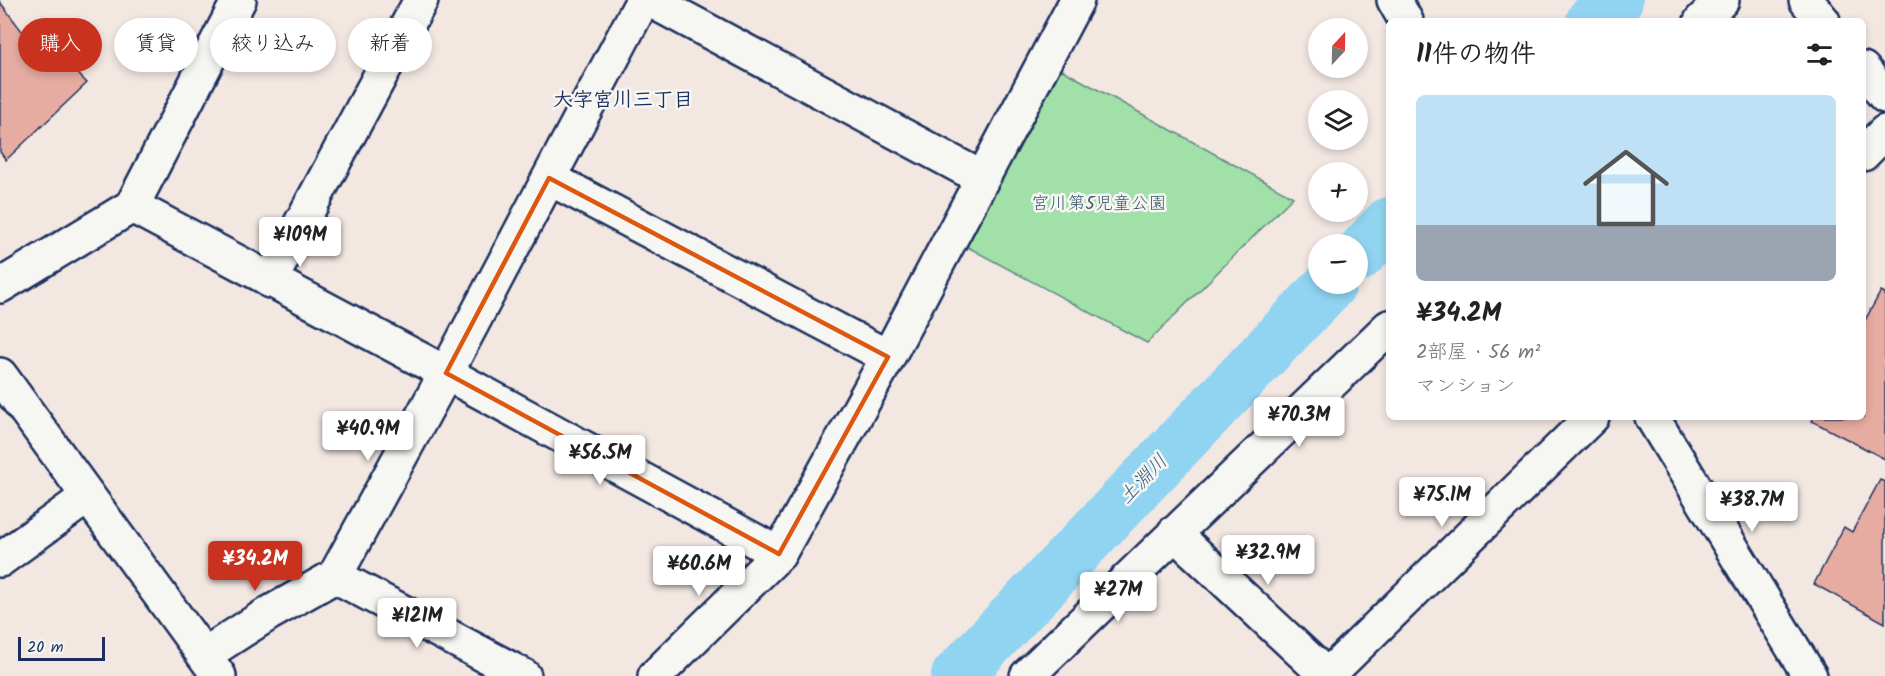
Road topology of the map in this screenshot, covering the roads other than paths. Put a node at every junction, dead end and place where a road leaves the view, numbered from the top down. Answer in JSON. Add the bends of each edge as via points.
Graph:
{"nodes":[{"id":1,"x":238,"y":0,"type":"edge"},
{"id":2,"x":421,"y":0,"type":"edge"},
{"id":3,"x":643,"y":0,"type":"edge"},
{"id":4,"x":650,"y":0,"type":"edge"},
{"id":5,"x":1077,"y":0,"type":"edge"},
{"id":6,"x":1394,"y":0,"type":"edge"},
{"id":7,"x":1722,"y":0,"type":"edge"},
{"id":8,"x":1806,"y":0,"type":"edge"},
{"id":9,"x":1405,"y":18,"type":"edge"},
{"id":10,"x":1704,"y":18,"type":"edge"},
{"id":11,"x":1821,"y":18,"type":"edge"},
{"id":12,"x":1866,"y":73,"type":"edge"},
{"id":13,"x":1885,"y":96,"type":"edge"},
{"id":14,"x":1885,"y":132,"type":"edge"},
{"id":15,"x":1866,"y":151,"type":"edge"},
{"id":16,"x":549,"y":178,"type":"junction"},
{"id":17,"x":982,"y":178,"type":"junction"},
{"id":18,"x":132,"y":206,"type":"junction"},
{"id":19,"x":270,"y":281,"type":"junction"},
{"id":20,"x":0,"y":286,"type":"edge"},
{"id":21,"x":1386,"y":330,"type":"edge"},
{"id":22,"x":888,"y":357,"type":"junction"},
{"id":23,"x":446,"y":373,"type":"junction"},
{"id":24,"x":0,"y":375,"type":"edge"},
{"id":25,"x":1589,"y":420,"type":"edge"},
{"id":26,"x":1654,"y":420,"type":"edge"},
{"id":27,"x":88,"y":496,"type":"junction"},
{"id":28,"x":1174,"y":532,"type":"junction"},
{"id":29,"x":779,"y":554,"type":"junction"},
{"id":30,"x":0,"y":560,"type":"edge"},
{"id":31,"x":335,"y":576,"type":"junction"},
{"id":32,"x":212,"y":670,"type":"edge"},
{"id":33,"x":524,"y":676,"type":"edge"},
{"id":34,"x":655,"y":676,"type":"edge"},
{"id":35,"x":1027,"y":676,"type":"edge"},
{"id":36,"x":1327,"y":676,"type":"edge"},
{"id":37,"x":1810,"y":676,"type":"edge"}],
"edges":[{"from":1,"to":18,"type":"street"},
{"from":2,"to":19,"type":"street"},
{"from":3,"to":16,"type":"street"},
{"from":4,"to":17,"type":"street"},
{"from":5,"to":17,"type":"street"},
{"from":6,"to":9,"type":"street"},
{"from":7,"to":10,"type":"street"},
{"from":8,"to":11,"type":"street"},
{"from":12,"to":13,"type":"street"},
{"from":14,"to":15,"type":"street"},
{"from":16,"to":22,"type":"street"},
{"from":16,"to":23,"type":"street"},
{"from":17,"to":22,"type":"street"},
{"from":18,"to":19,"type":"street"},
{"from":18,"to":20,"type":"street"},
{"from":19,"to":23,"type":"street"},
{"from":21,"to":28,"type":"street"},
{"from":22,"to":29,"type":"street"},
{"from":23,"to":29,"type":"street"},
{"from":23,"to":31,"type":"street"},
{"from":24,"to":27,"type":"street"},
{"from":25,"to":36,"type":"street"},
{"from":26,"to":37,"type":"street"},
{"from":27,"to":30,"type":"street"},
{"from":27,"to":32,"type":"street"},
{"from":28,"to":35,"type":"street"},
{"from":28,"to":36,"type":"street"},
{"from":29,"to":34,"type":"street"},
{"from":31,"to":32,"type":"street","via":[[268,614]]},
{"from":31,"to":33,"type":"street"}]}
